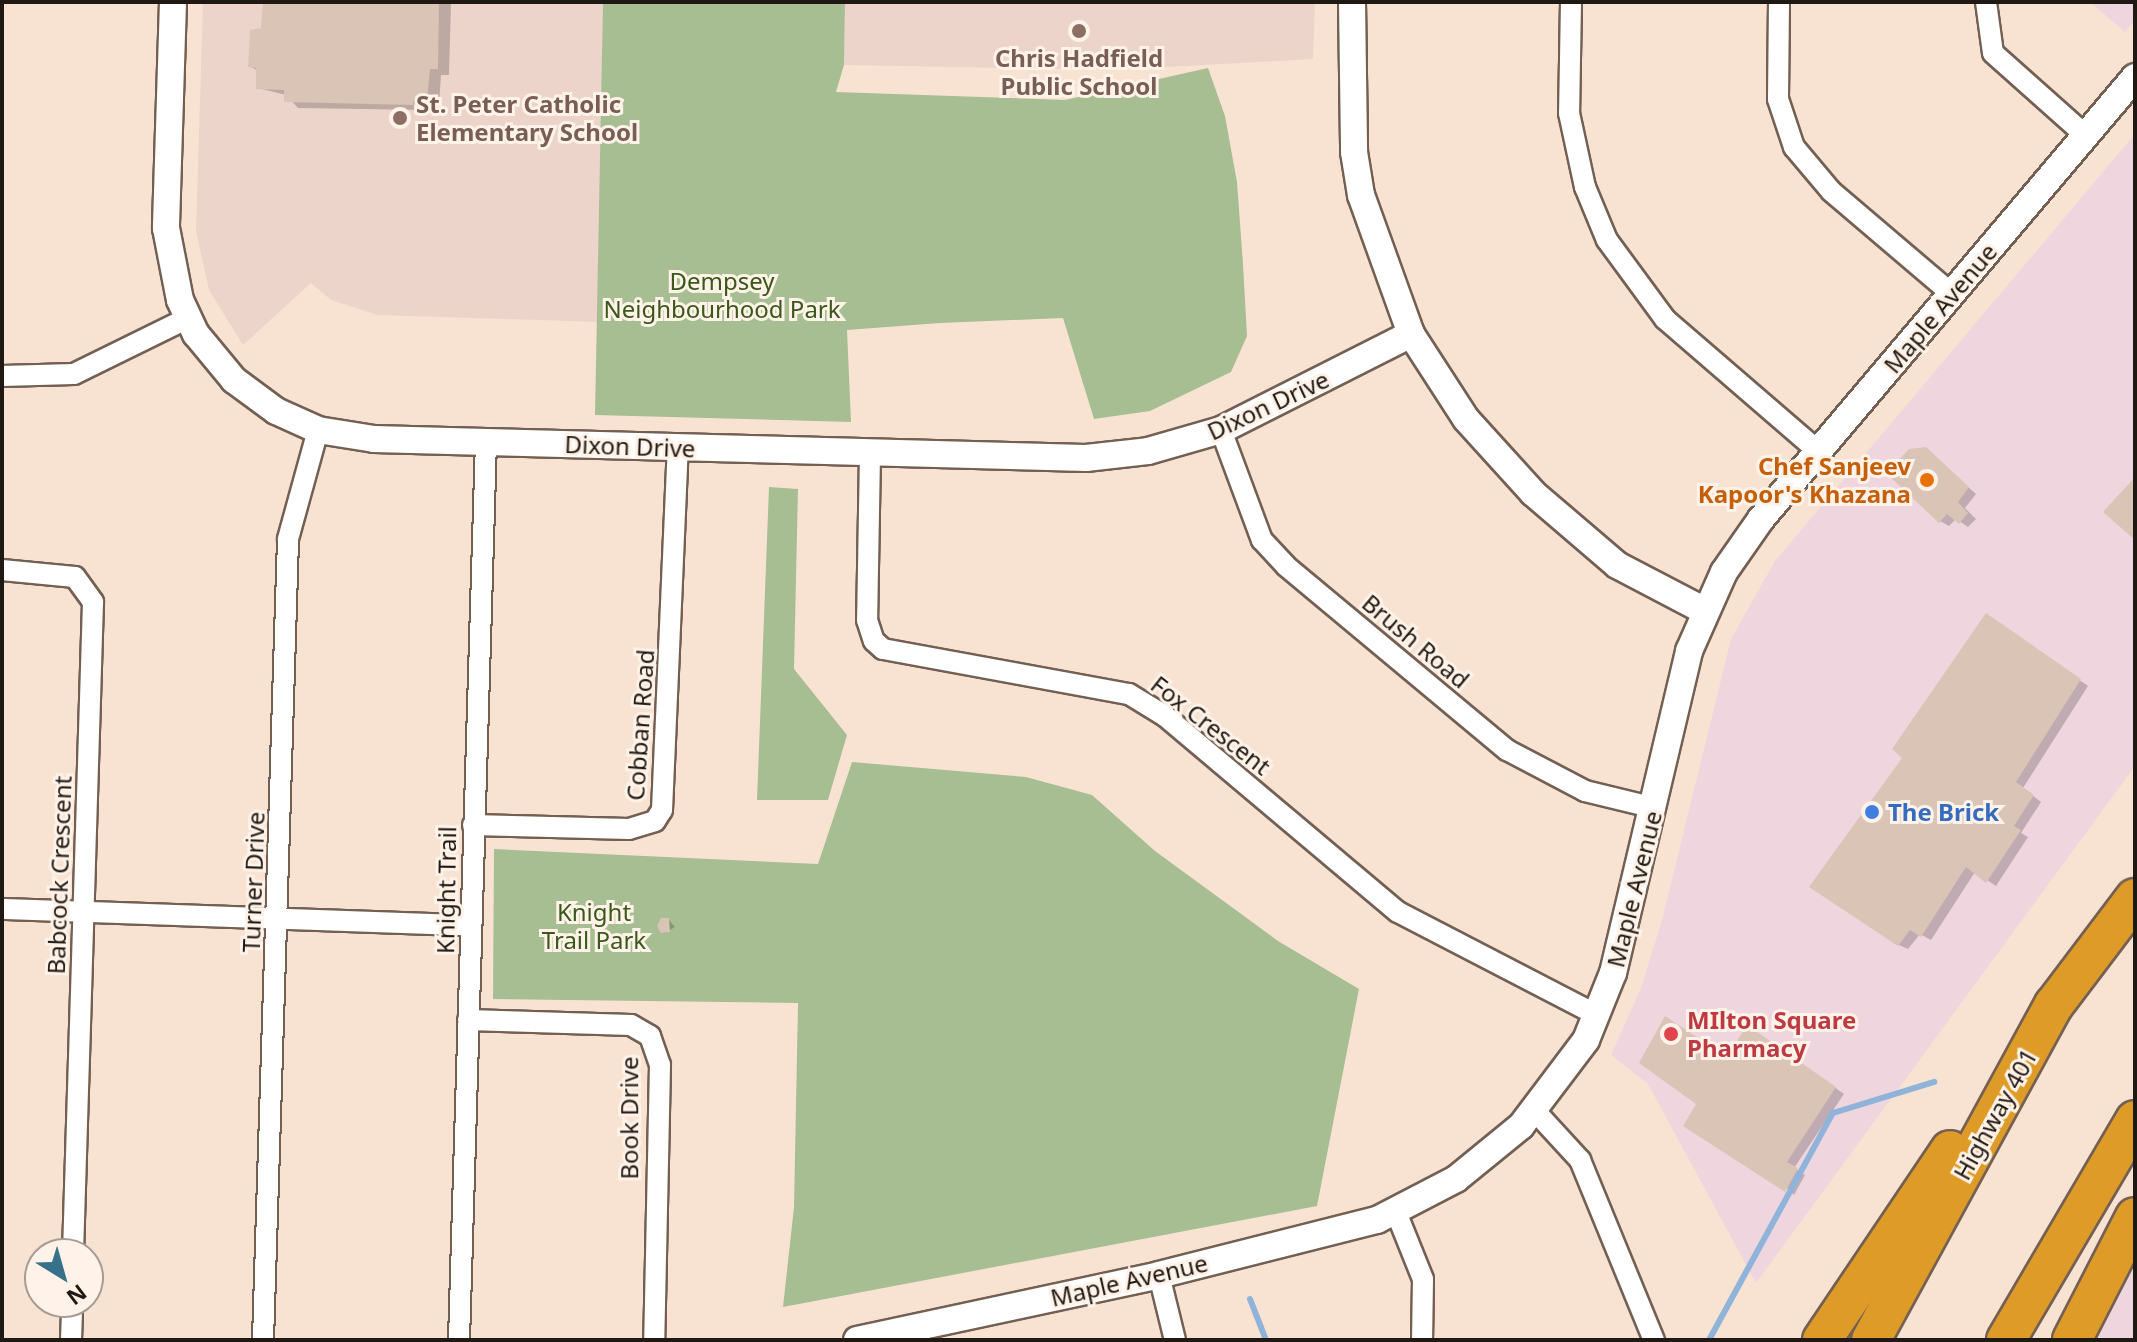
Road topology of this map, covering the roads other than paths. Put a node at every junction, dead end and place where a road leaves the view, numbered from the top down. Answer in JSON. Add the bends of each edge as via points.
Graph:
{"nodes":[{"id":1,"x":173,"y":2,"type":"edge"},
{"id":2,"x":1352,"y":2,"type":"edge"},
{"id":3,"x":1571,"y":2,"type":"edge"},
{"id":4,"x":1779,"y":2,"type":"edge"},
{"id":5,"x":1986,"y":2,"type":"edge"},
{"id":6,"x":2135,"y":77,"type":"edge"},
{"id":7,"x":2085,"y":135,"type":"junction"},
{"id":8,"x":1952,"y":294,"type":"junction"},
{"id":9,"x":188,"y":318,"type":"junction"},
{"id":10,"x":1411,"y":334,"type":"junction"},
{"id":11,"x":2,"y":376,"type":"edge"},
{"id":12,"x":318,"y":430,"type":"junction"},
{"id":13,"x":1221,"y":430,"type":"junction"},
{"id":14,"x":486,"y":442,"type":"junction"},
{"id":15,"x":678,"y":448,"type":"junction"},
{"id":16,"x":1819,"y":452,"type":"junction"},
{"id":17,"x":870,"y":454,"type":"junction"},
{"id":18,"x":2,"y":570,"type":"edge"},
{"id":19,"x":1705,"y":611,"type":"junction"},
{"id":20,"x":1655,"y":808,"type":"junction"},
{"id":21,"x":473,"y":825,"type":"junction"},
{"id":22,"x":2135,"y":898,"type":"edge"},
{"id":23,"x":2,"y":909,"type":"edge"},
{"id":24,"x":83,"y":911,"type":"junction"},
{"id":25,"x":278,"y":916,"type":"junction"},
{"id":26,"x":471,"y":925,"type":"junction"},
{"id":27,"x":2054,"y":1005,"type":"junction"},
{"id":28,"x":1597,"y":1015,"type":"junction"},
{"id":29,"x":468,"y":1020,"type":"junction"},
{"id":30,"x":1535,"y":1111,"type":"junction"},
{"id":31,"x":2135,"y":1120,"type":"edge"},
{"id":32,"x":1396,"y":1212,"type":"junction"},
{"id":33,"x":2135,"y":1217,"type":"edge"},
{"id":34,"x":73,"y":1238,"type":"edge"},
{"id":35,"x":1159,"y":1275,"type":"junction"},
{"id":36,"x":72,"y":1318,"type":"edge"},
{"id":37,"x":71,"y":1340,"type":"edge"},
{"id":38,"x":263,"y":1340,"type":"edge"},
{"id":39,"x":459,"y":1340,"type":"edge"},
{"id":40,"x":654,"y":1340,"type":"edge"},
{"id":41,"x":857,"y":1340,"type":"edge"},
{"id":42,"x":1175,"y":1340,"type":"edge"},
{"id":43,"x":1422,"y":1340,"type":"edge"},
{"id":44,"x":1654,"y":1340,"type":"edge"},
{"id":45,"x":1822,"y":1340,"type":"edge"},
{"id":46,"x":1871,"y":1340,"type":"edge"},
{"id":47,"x":2006,"y":1340,"type":"edge"},
{"id":48,"x":2072,"y":1340,"type":"edge"}],
"edges":[{"from":1,"to":9,"type":"street","name":"Dixon Drive","via":[[166,228],[174,282]]},
{"from":2,"to":10,"type":"street","via":[[1354,152],[1361,195]]},
{"from":3,"to":16,"type":"street","via":[[1569,113],[1585,187],[1607,240],[1665,319]]},
{"from":4,"to":8,"type":"street","via":[[1778,99],[1794,147],[1831,191]]},
{"from":5,"to":7,"type":"street","via":[[1993,53]]},
{"from":6,"to":7,"type":"street","name":"Maple Avenue"},
{"from":7,"to":8,"type":"street","name":"Maple Avenue"},
{"from":8,"to":16,"type":"street","name":"Maple Avenue"},
{"from":9,"to":11,"type":"street","via":[[74,374]]},
{"from":9,"to":12,"type":"street","name":"Dixon Drive","via":[[222,368],[246,391]]},
{"from":10,"to":13,"type":"street","name":"Dixon Drive"},
{"from":10,"to":19,"type":"street","via":[[1466,419],[1533,493],[1617,565]]},
{"from":12,"to":14,"type":"street","name":"Dixon Drive","via":[[374,439]]},
{"from":12,"to":25,"type":"street","name":"Turner Drive","via":[[289,527]]},
{"from":13,"to":17,"type":"street","name":"Dixon Drive","via":[[1148,451],[1086,458]]},
{"from":13,"to":20,"type":"street","name":"Brush Road","via":[[1262,540],[1286,566],[1507,750],[1585,791]]},
{"from":14,"to":15,"type":"street","name":"Dixon Drive"},
{"from":14,"to":21,"type":"street","name":"Knight Trail"},
{"from":15,"to":17,"type":"street","name":"Dixon Drive"},
{"from":15,"to":21,"type":"street","name":"Cobban Road","via":[[662,810],[655,821],[629,829]]},
{"from":16,"to":19,"type":"street","name":"Maple Avenue","via":[[1741,545]]},
{"from":17,"to":28,"type":"street","name":"Fox Crescent","via":[[867,620],[874,641],[883,649],[1129,694],[1165,716],[1398,912]]},
{"from":18,"to":24,"type":"street","name":"Babcock Crescent","via":[[75,577],[93,602]]},
{"from":19,"to":20,"type":"street","name":"Maple Avenue","via":[[1690,648]]},
{"from":20,"to":28,"type":"street","name":"Maple Avenue","via":[[1618,959]]},
{"from":21,"to":26,"type":"street","name":"Knight Trail"},
{"from":22,"to":27,"type":"highway","name":"Highway 401"},
{"from":23,"to":24,"type":"street"},
{"from":24,"to":25,"type":"street"},
{"from":24,"to":34,"type":"street","name":"Babcock Crescent"},
{"from":25,"to":26,"type":"street"},
{"from":25,"to":38,"type":"street","name":"Turner Drive"},
{"from":26,"to":29,"type":"street","name":"Knight Trail"},
{"from":27,"to":45,"type":"highway"},
{"from":27,"to":46,"type":"highway","name":"Highway 401"},
{"from":28,"to":30,"type":"street","name":"Maple Avenue","via":[[1571,1064]]},
{"from":29,"to":39,"type":"street","name":"Knight Trail"},
{"from":29,"to":40,"type":"street","name":"Book Drive","via":[[631,1025],[650,1036],[660,1065]]},
{"from":30,"to":32,"type":"street","name":"Maple Avenue","via":[[1456,1179]]},
{"from":30,"to":44,"type":"street","via":[[1580,1160]]},
{"from":31,"to":47,"type":"highway"},
{"from":32,"to":35,"type":"street","name":"Maple Avenue"},
{"from":32,"to":43,"type":"street","via":[[1423,1279]]},
{"from":33,"to":48,"type":"highway"},
{"from":35,"to":41,"type":"street","name":"Maple Avenue"},
{"from":35,"to":42,"type":"street"},
{"from":36,"to":37,"type":"street"}]}
